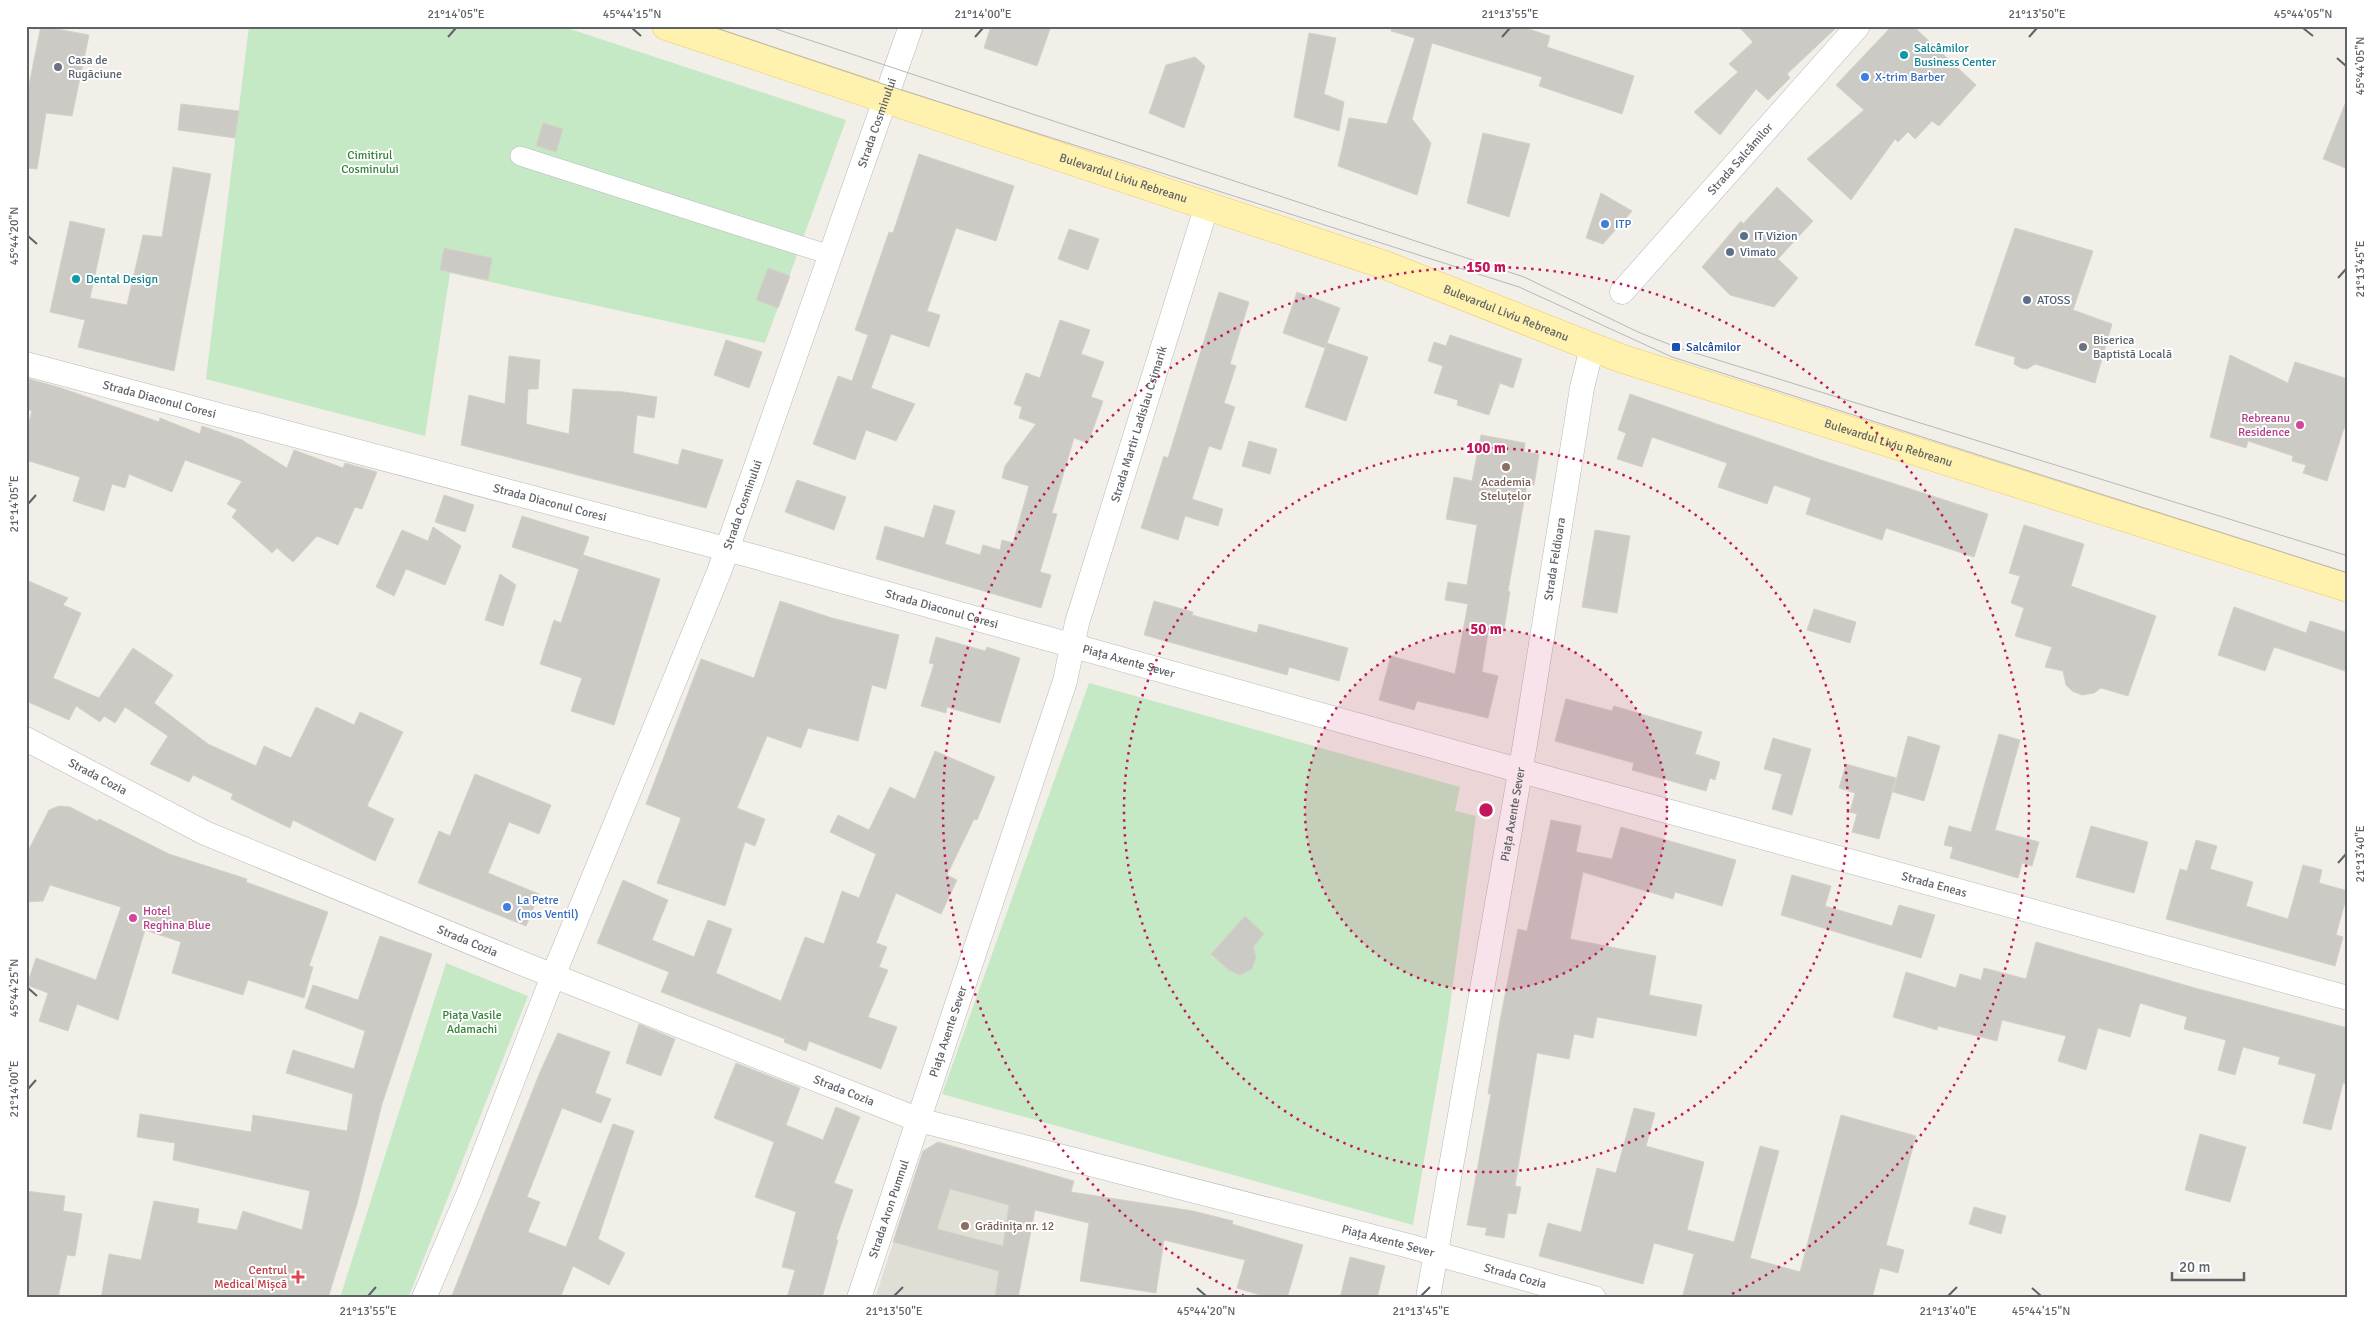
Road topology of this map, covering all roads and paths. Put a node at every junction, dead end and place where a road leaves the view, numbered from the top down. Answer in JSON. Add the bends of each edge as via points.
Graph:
{"nodes":[{"id":1,"x":666,"y":26,"type":"edge"},
{"id":2,"x":911,"y":26,"type":"edge"},
{"id":3,"x":1858,"y":26,"type":"edge"},
{"id":4,"x":885,"y":97,"type":"junction"},
{"id":5,"x":520,"y":156,"type":"dead end"},
{"id":6,"x":1207,"y":205,"type":"junction"},
{"id":7,"x":830,"y":255,"type":"junction"},
{"id":8,"x":1622,"y":292,"type":"dead end"},
{"id":9,"x":1592,"y":347,"type":"junction"},
{"id":10,"x":26,"y":364,"type":"edge"},
{"id":11,"x":728,"y":549,"type":"junction"},
{"id":12,"x":2348,"y":588,"type":"edge"},
{"id":13,"x":1072,"y":646,"type":"junction"},
{"id":14,"x":26,"y":739,"type":"edge"},
{"id":15,"x":1520,"y":771,"type":"junction"},
{"id":16,"x":553,"y":976,"type":"junction"},
{"id":17,"x":2348,"y":998,"type":"edge"},
{"id":18,"x":919,"y":1120,"type":"junction"},
{"id":19,"x":1436,"y":1254,"type":"junction"},
{"id":20,"x":424,"y":1298,"type":"edge"},
{"id":21,"x":859,"y":1298,"type":"edge"},
{"id":22,"x":1428,"y":1298,"type":"edge"},
{"id":23,"x":1594,"y":1298,"type":"edge"}],
"edges":[{"from":1,"to":4,"type":"main road","name":"Bulevardul Liviu Rebreanu"},
{"from":2,"to":4,"type":"street","name":"Strada Cosminului"},
{"from":3,"to":8,"type":"street","name":"Strada Salcâmilor"},
{"from":4,"to":6,"type":"main road","name":"Bulevardul Liviu Rebreanu"},
{"from":4,"to":7,"type":"street","name":"Strada Cosminului"},
{"from":5,"to":7,"type":"street"},
{"from":6,"to":9,"type":"main road","name":"Bulevardul Liviu Rebreanu","via":[[1385,265]]},
{"from":6,"to":13,"type":"street","name":"Strada Martir Ladislau Csimarik"},
{"from":7,"to":11,"type":"street","name":"Strada Cosminului"},
{"from":9,"to":12,"type":"main road","name":"Bulevardul Liviu Rebreanu"},
{"from":9,"to":15,"type":"street","name":"Strada Feldioara","via":[[1582,388]]},
{"from":10,"to":11,"type":"street","name":"Strada Diaconul Coresi"},
{"from":11,"to":13,"type":"street","name":"Strada Diaconul Coresi"},
{"from":11,"to":16,"type":"street","name":"Strada Cosminului"},
{"from":13,"to":15,"type":"street","name":"Piața Axente Sever"},
{"from":13,"to":18,"type":"street","name":"Piața Axente Sever","via":[[1065,681]]},
{"from":14,"to":16,"type":"street","name":"Strada Cozia","via":[[205,833]]},
{"from":15,"to":17,"type":"street","name":"Strada Eneas"},
{"from":15,"to":19,"type":"street","name":"Piața Axente Sever"},
{"from":16,"to":18,"type":"street","name":"Strada Cozia"},
{"from":16,"to":20,"type":"street","via":[[470,1190]]},
{"from":18,"to":19,"type":"street","name":"Piața Axente Sever"},
{"from":18,"to":21,"type":"street","name":"Strada Aron Pumnul"},
{"from":19,"to":22,"type":"street"},
{"from":19,"to":23,"type":"street","name":"Strada Cozia"}]}
